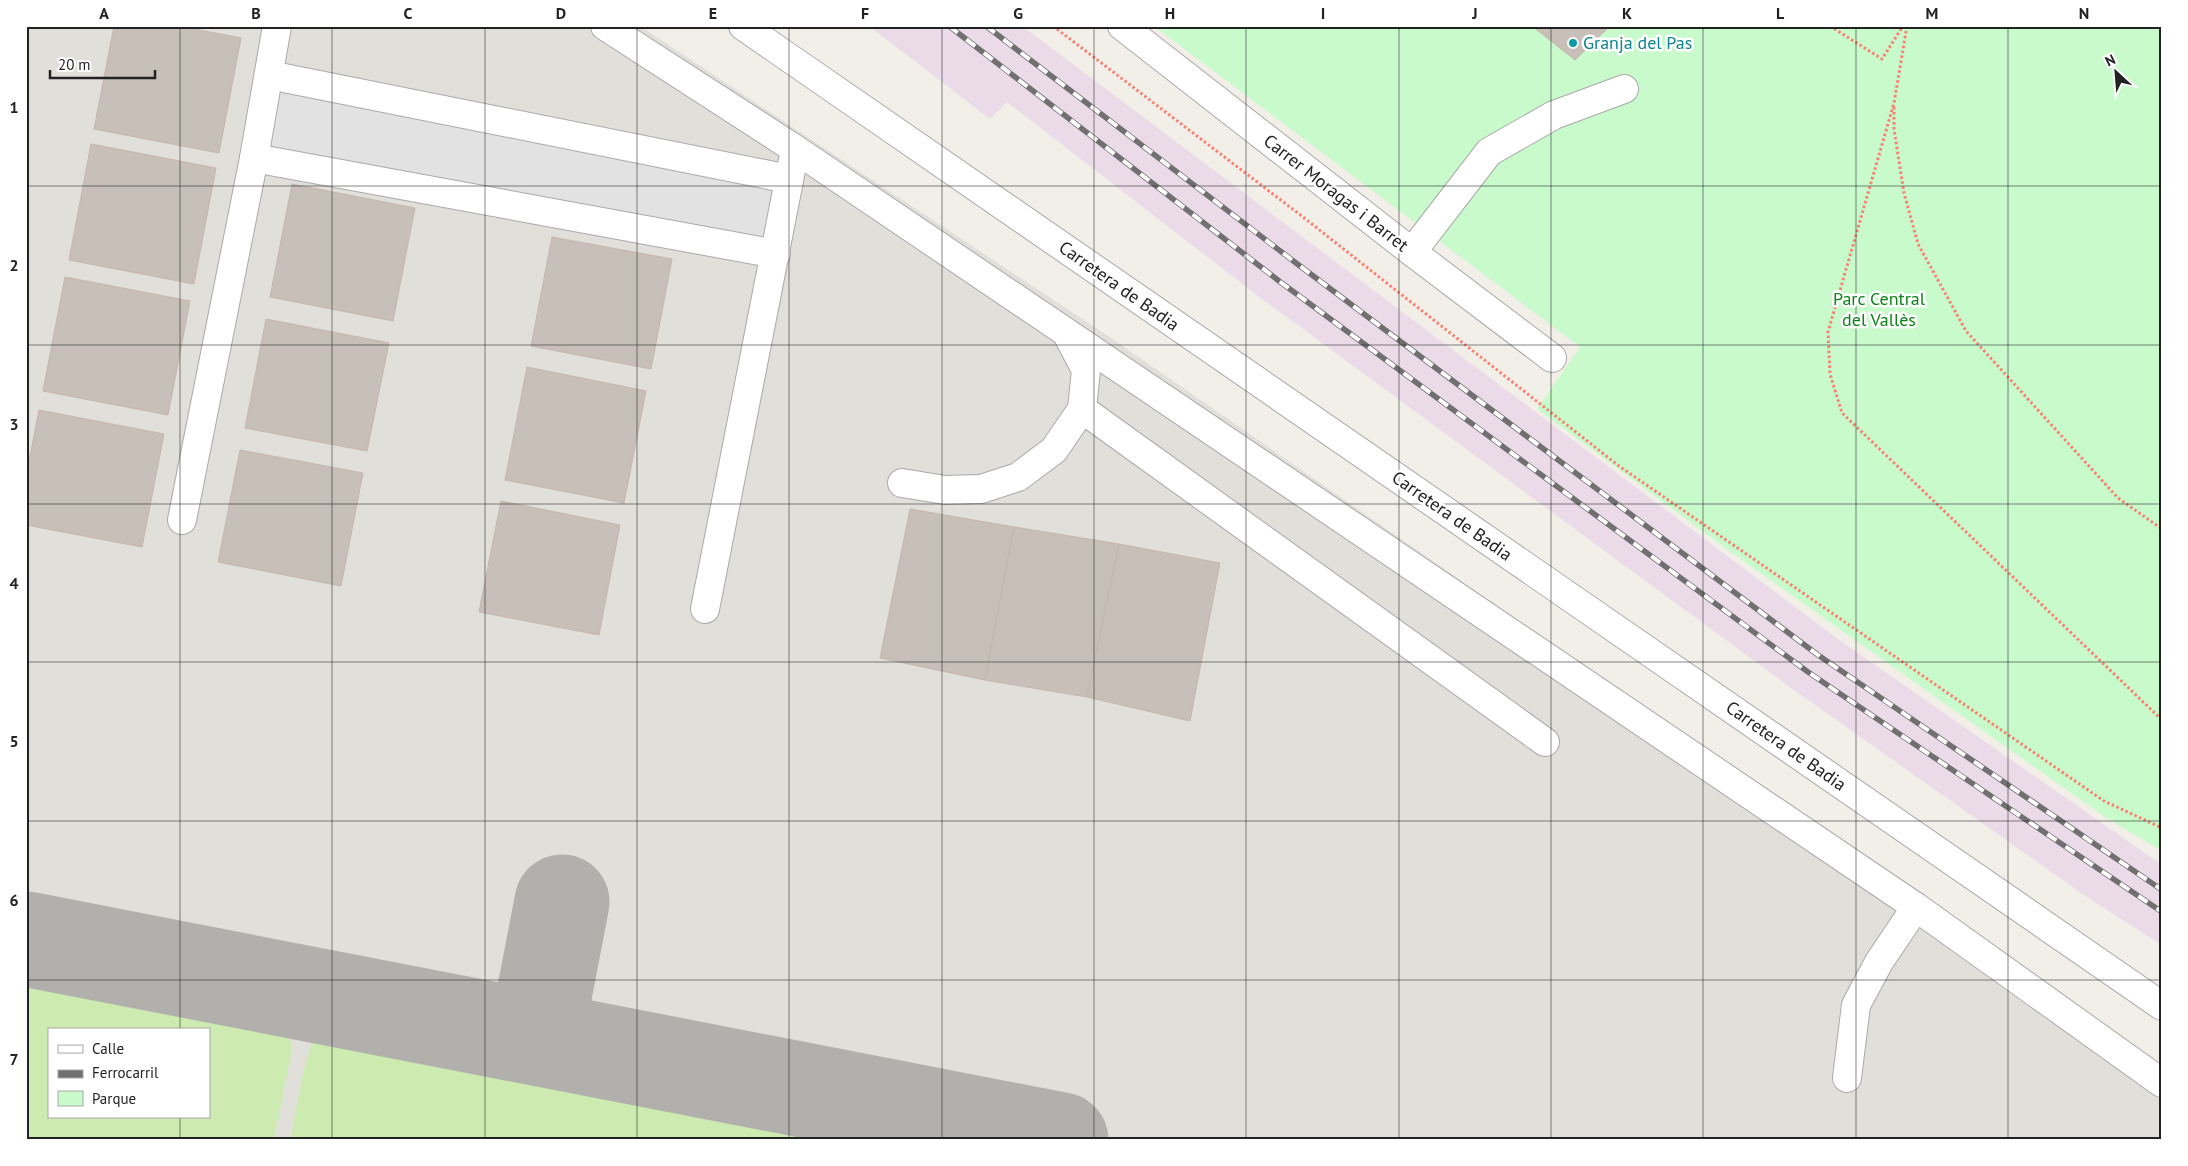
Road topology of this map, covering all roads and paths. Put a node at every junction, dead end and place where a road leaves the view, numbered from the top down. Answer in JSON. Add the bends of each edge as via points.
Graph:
{"nodes":[{"id":1,"x":277,"y":26,"type":"edge"},
{"id":2,"x":604,"y":26,"type":"edge"},
{"id":3,"x":743,"y":26,"type":"edge"},
{"id":4,"x":1053,"y":26,"type":"edge"},
{"id":5,"x":1122,"y":26,"type":"edge"},
{"id":6,"x":1830,"y":26,"type":"edge"},
{"id":7,"x":1903,"y":26,"type":"edge"},
{"id":8,"x":1907,"y":26,"type":"edge"},
{"id":9,"x":269,"y":75,"type":"junction"},
{"id":10,"x":1624,"y":89,"type":"dead end"},
{"id":11,"x":1894,"y":103,"type":"junction"},
{"id":12,"x":795,"y":149,"type":"junction"},
{"id":13,"x":254,"y":158,"type":"junction"},
{"id":14,"x":789,"y":179,"type":"junction"},
{"id":15,"x":1412,"y":252,"type":"junction"},
{"id":16,"x":776,"y":254,"type":"junction"},
{"id":17,"x":1066,"y":333,"type":"junction"},
{"id":18,"x":1552,"y":358,"type":"dead end"},
{"id":19,"x":1082,"y":409,"type":"junction"},
{"id":20,"x":902,"y":483,"type":"dead end"},
{"id":21,"x":182,"y":520,"type":"dead end"},
{"id":22,"x":2162,"y":530,"type":"edge"},
{"id":23,"x":705,"y":609,"type":"dead end"},
{"id":24,"x":2162,"y":720,"type":"edge"},
{"id":25,"x":1545,"y":742,"type":"dead end"},
{"id":26,"x":2162,"y":828,"type":"edge"},
{"id":27,"x":1916,"y":907,"type":"junction"},
{"id":28,"x":2162,"y":1006,"type":"edge"},
{"id":29,"x":1847,"y":1078,"type":"dead end"},
{"id":30,"x":2162,"y":1083,"type":"edge"}],
"edges":[{"from":1,"to":9,"type":"street"},
{"from":2,"to":12,"type":"street"},
{"from":3,"to":28,"type":"street","name":"Carretera de Badia"},
{"from":4,"to":26,"type":"path","via":[[1303,217],[1619,466],[2104,801]]},
{"from":5,"to":15,"type":"street","name":"Carrer Moragas i Barret"},
{"from":6,"to":7,"type":"path","via":[[1882,59]]},
{"from":8,"to":11,"type":"path"},
{"from":9,"to":13,"type":"street"},
{"from":9,"to":14,"type":"street"},
{"from":10,"to":15,"type":"street","via":[[1554,115],[1489,152]]},
{"from":11,"to":22,"type":"path","via":[[1894,128],[1904,193],[1918,244],[1966,331],[2118,498]]},
{"from":11,"to":24,"type":"path","via":[[1828,332],[1830,374],[1842,413]]},
{"from":12,"to":14,"type":"street"},
{"from":12,"to":17,"type":"street"},
{"from":13,"to":16,"type":"street"},
{"from":13,"to":21,"type":"street"},
{"from":14,"to":16,"type":"street"},
{"from":15,"to":18,"type":"street","name":"Carrer Moragas i Barret"},
{"from":16,"to":23,"type":"street"},
{"from":17,"to":19,"type":"street","via":[[1086,370]]},
{"from":17,"to":27,"type":"street"},
{"from":19,"to":20,"type":"street","via":[[1054,450],[1018,477],[981,489],[945,490]]},
{"from":19,"to":25,"type":"street"},
{"from":27,"to":29,"type":"street","via":[[1879,962],[1856,1005]]},
{"from":27,"to":30,"type":"street"}]}
